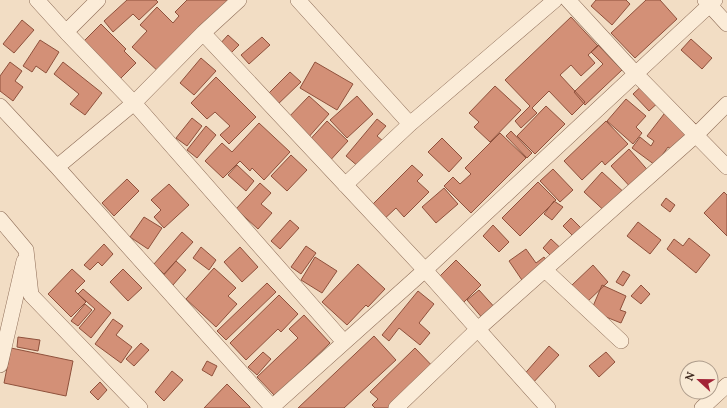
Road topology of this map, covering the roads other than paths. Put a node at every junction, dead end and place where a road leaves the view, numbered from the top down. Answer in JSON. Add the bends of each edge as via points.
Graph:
{"nodes":[{"id":1,"x":37,"y":0,"type":"edge"},
{"id":2,"x":98,"y":0,"type":"edge"},
{"id":3,"x":239,"y":0,"type":"edge"},
{"id":4,"x":298,"y":0,"type":"edge"},
{"id":5,"x":555,"y":0,"type":"edge"},
{"id":6,"x":568,"y":0,"type":"edge"},
{"id":7,"x":710,"y":2,"type":"edge"},
{"id":8,"x":727,"y":24,"type":"edge"},
{"id":9,"x":66,"y":32,"type":"junction"},
{"id":10,"x":203,"y":33,"type":"junction"},
{"id":11,"x":636,"y":74,"type":"junction"},
{"id":12,"x":134,"y":103,"type":"junction"},
{"id":13,"x":727,"y":104,"type":"edge"},
{"id":14,"x":0,"y":106,"type":"edge"},
{"id":15,"x":410,"y":124,"type":"junction"},
{"id":16,"x":696,"y":135,"type":"junction"},
{"id":17,"x":57,"y":167,"type":"junction"},
{"id":18,"x":727,"y":167,"type":"edge"},
{"id":19,"x":345,"y":185,"type":"junction"},
{"id":20,"x":0,"y":219,"type":"edge"},
{"id":21,"x":26,"y":250,"type":"junction"},
{"id":22,"x":425,"y":270,"type":"junction"},
{"id":23,"x":545,"y":270,"type":"junction"},
{"id":24,"x":478,"y":330,"type":"junction"},
{"id":25,"x":621,"y":341,"type":"dead end"},
{"id":26,"x":344,"y":342,"type":"junction"},
{"id":27,"x":0,"y":365,"type":"edge"},
{"id":28,"x":727,"y":385,"type":"edge"},
{"id":29,"x":271,"y":407,"type":"edge"},
{"id":30,"x":140,"y":408,"type":"edge"},
{"id":31,"x":396,"y":408,"type":"edge"},
{"id":32,"x":548,"y":408,"type":"edge"},
{"id":33,"x":702,"y":408,"type":"edge"}],
"edges":[{"from":1,"to":9,"type":"street"},
{"from":2,"to":9,"type":"street"},
{"from":3,"to":10,"type":"street"},
{"from":4,"to":15,"type":"street"},
{"from":5,"to":15,"type":"street"},
{"from":6,"to":11,"type":"street"},
{"from":7,"to":8,"type":"street"},
{"from":7,"to":11,"type":"street"},
{"from":9,"to":12,"type":"street"},
{"from":10,"to":12,"type":"street"},
{"from":10,"to":19,"type":"street"},
{"from":11,"to":16,"type":"street"},
{"from":11,"to":22,"type":"street"},
{"from":12,"to":17,"type":"street"},
{"from":12,"to":26,"type":"street"},
{"from":13,"to":16,"type":"street"},
{"from":14,"to":17,"type":"street"},
{"from":15,"to":19,"type":"street"},
{"from":16,"to":18,"type":"street"},
{"from":16,"to":23,"type":"street"},
{"from":17,"to":29,"type":"street"},
{"from":19,"to":22,"type":"street"},
{"from":20,"to":21,"type":"street"},
{"from":21,"to":27,"type":"street"},
{"from":21,"to":30,"type":"street","via":[[31,295]]},
{"from":22,"to":24,"type":"street"},
{"from":22,"to":26,"type":"street"},
{"from":23,"to":24,"type":"street"},
{"from":23,"to":25,"type":"street"},
{"from":24,"to":31,"type":"street"},
{"from":24,"to":32,"type":"street"},
{"from":26,"to":29,"type":"street"},
{"from":28,"to":33,"type":"street"}]}
